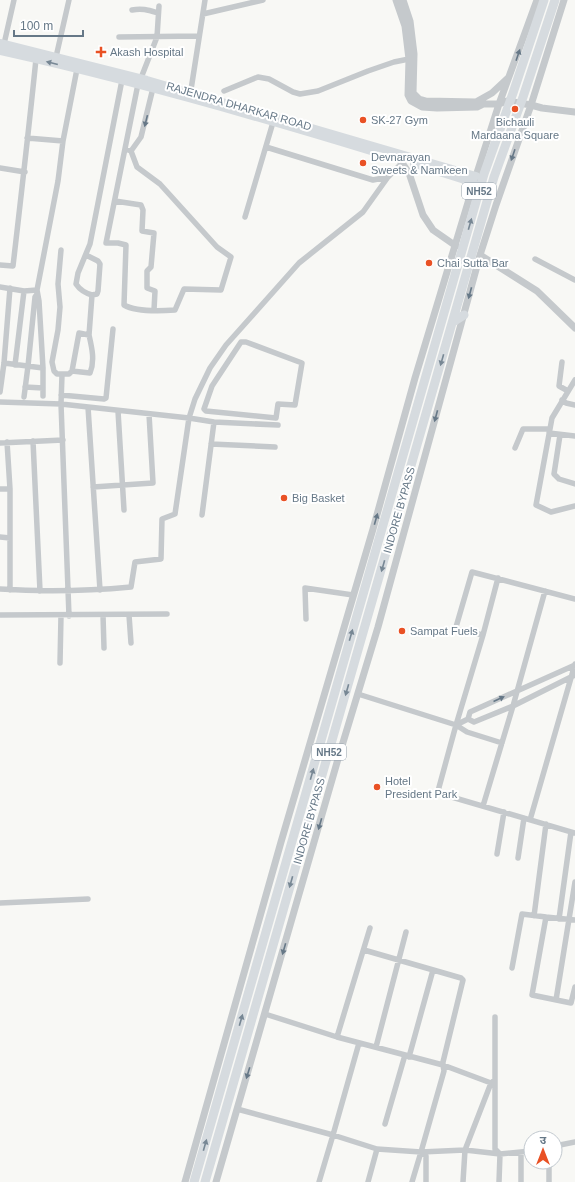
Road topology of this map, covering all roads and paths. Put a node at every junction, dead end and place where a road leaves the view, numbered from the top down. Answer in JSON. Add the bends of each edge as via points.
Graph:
{"nodes":[{"id":1,"x":14,"y":0,"type":"edge"},
{"id":2,"x":68,"y":0,"type":"edge"},
{"id":3,"x":205,"y":0,"type":"edge"},
{"id":4,"x":263,"y":0,"type":"edge"},
{"id":5,"x":396,"y":0,"type":"edge"},
{"id":6,"x":403,"y":0,"type":"edge"},
{"id":7,"x":537,"y":0,"type":"edge"},
{"id":8,"x":544,"y":0,"type":"edge"},
{"id":9,"x":555,"y":0,"type":"edge"},
{"id":10,"x":564,"y":0,"type":"edge"},
{"id":11,"x":159,"y":6,"type":"dead end"},
{"id":12,"x":132,"y":10,"type":"dead end"},
{"id":13,"x":158,"y":13,"type":"junction"},
{"id":14,"x":203,"y":14,"type":"junction"},
{"id":15,"x":200,"y":36,"type":"junction"},
{"id":16,"x":119,"y":37,"type":"dead end"},
{"id":17,"x":157,"y":37,"type":"junction"},
{"id":18,"x":1,"y":46,"type":"edge"},
{"id":19,"x":56,"y":57,"type":"junction"},
{"id":20,"x":36,"y":59,"type":"junction"},
{"id":21,"x":409,"y":59,"type":"junction"},
{"id":22,"x":77,"y":69,"type":"junction"},
{"id":23,"x":111,"y":73,"type":"junction"},
{"id":24,"x":510,"y":76,"type":"junction"},
{"id":25,"x":122,"y":80,"type":"junction"},
{"id":26,"x":140,"y":81,"type":"junction"},
{"id":27,"x":153,"y":88,"type":"junction"},
{"id":28,"x":224,"y":91,"type":"dead end"},
{"id":29,"x":190,"y":95,"type":"junction"},
{"id":30,"x":480,"y":103,"type":"junction"},
{"id":31,"x":499,"y":104,"type":"junction"},
{"id":32,"x":531,"y":105,"type":"junction"},
{"id":33,"x":542,"y":108,"type":"junction"},
{"id":34,"x":575,"y":112,"type":"edge"},
{"id":35,"x":528,"y":113,"type":"junction"},
{"id":36,"x":274,"y":119,"type":"junction"},
{"id":37,"x":27,"y":138,"type":"junction"},
{"id":38,"x":63,"y":141,"type":"junction"},
{"id":39,"x":266,"y":148,"type":"junction"},
{"id":40,"x":128,"y":150,"type":"junction"},
{"id":41,"x":401,"y":159,"type":"junction"},
{"id":42,"x":0,"y":168,"type":"edge"},
{"id":43,"x":25,"y":172,"type":"junction"},
{"id":44,"x":388,"y":177,"type":"junction"},
{"id":45,"x":475,"y":179,"type":"junction"},
{"id":46,"x":115,"y":202,"type":"junction"},
{"id":47,"x":245,"y":217,"type":"dead end"},
{"id":48,"x":456,"y":246,"type":"junction"},
{"id":49,"x":61,"y":250,"type":"dead end"},
{"id":50,"x":480,"y":255,"type":"junction"},
{"id":51,"x":86,"y":256,"type":"junction"},
{"id":52,"x":534,"y":259,"type":"dead end"},
{"id":53,"x":0,"y":265,"type":"edge"},
{"id":54,"x":575,"y":280,"type":"edge"},
{"id":55,"x":0,"y":286,"type":"edge"},
{"id":56,"x":10,"y":288,"type":"junction"},
{"id":57,"x":24,"y":291,"type":"junction"},
{"id":58,"x":37,"y":292,"type":"junction"},
{"id":59,"x":92,"y":295,"type":"junction"},
{"id":60,"x":154,"y":310,"type":"junction"},
{"id":61,"x":440,"y":314,"type":"junction"},
{"id":62,"x":464,"y":315,"type":"junction"},
{"id":63,"x":453,"y":322,"type":"junction"},
{"id":64,"x":575,"y":328,"type":"edge"},
{"id":65,"x":114,"y":329,"type":"dead end"},
{"id":66,"x":89,"y":335,"type":"junction"},
{"id":67,"x":3,"y":336,"type":"edge"},
{"id":68,"x":218,"y":357,"type":"junction"},
{"id":69,"x":562,"y":362,"type":"dead end"},
{"id":70,"x":226,"y":363,"type":"junction"},
{"id":71,"x":4,"y":364,"type":"junction"},
{"id":72,"x":15,"y":365,"type":"junction"},
{"id":73,"x":28,"y":366,"type":"junction"},
{"id":74,"x":43,"y":368,"type":"junction"},
{"id":75,"x":72,"y":371,"type":"junction"},
{"id":76,"x":62,"y":375,"type":"junction"},
{"id":77,"x":205,"y":379,"type":"junction"},
{"id":78,"x":575,"y":380,"type":"edge"},
{"id":79,"x":214,"y":382,"type":"junction"},
{"id":80,"x":1,"y":383,"type":"edge"},
{"id":81,"x":25,"y":387,"type":"junction"},
{"id":82,"x":43,"y":388,"type":"junction"},
{"id":83,"x":568,"y":391,"type":"junction"},
{"id":84,"x":0,"y":392,"type":"edge"},
{"id":85,"x":61,"y":395,"type":"junction"},
{"id":86,"x":43,"y":396,"type":"dead end"},
{"id":87,"x":24,"y":397,"type":"dead end"},
{"id":88,"x":562,"y":400,"type":"junction"},
{"id":89,"x":0,"y":402,"type":"edge"},
{"id":90,"x":61,"y":404,"type":"junction"},
{"id":91,"x":575,"y":405,"type":"edge"},
{"id":92,"x":88,"y":407,"type":"junction"},
{"id":93,"x":118,"y":411,"type":"junction"},
{"id":94,"x":149,"y":414,"type":"junction"},
{"id":95,"x":189,"y":418,"type":"junction"},
{"id":96,"x":214,"y":422,"type":"junction"},
{"id":97,"x":278,"y":425,"type":"dead end"},
{"id":98,"x":549,"y":431,"type":"junction"},
{"id":99,"x":560,"y":435,"type":"junction"},
{"id":100,"x":575,"y":436,"type":"edge"},
{"id":101,"x":63,"y":440,"type":"junction"},
{"id":102,"x":33,"y":441,"type":"junction"},
{"id":103,"x":7,"y":442,"type":"junction"},
{"id":104,"x":0,"y":443,"type":"edge"},
{"id":105,"x":211,"y":444,"type":"junction"},
{"id":106,"x":275,"y":447,"type":"dead end"},
{"id":107,"x":515,"y":448,"type":"dead end"},
{"id":108,"x":575,"y":484,"type":"edge"},
{"id":109,"x":123,"y":485,"type":"junction"},
{"id":110,"x":93,"y":487,"type":"junction"},
{"id":111,"x":0,"y":489,"type":"edge"},
{"id":112,"x":10,"y":489,"type":"junction"},
{"id":113,"x":575,"y":506,"type":"edge"},
{"id":114,"x":124,"y":510,"type":"dead end"},
{"id":115,"x":202,"y":515,"type":"dead end"},
{"id":116,"x":0,"y":537,"type":"edge"},
{"id":117,"x":10,"y":538,"type":"junction"},
{"id":118,"x":498,"y":578,"type":"junction"},
{"id":119,"x":0,"y":590,"type":"edge"},
{"id":120,"x":10,"y":590,"type":"junction"},
{"id":121,"x":100,"y":590,"type":"junction"},
{"id":122,"x":40,"y":591,"type":"junction"},
{"id":123,"x":68,"y":591,"type":"junction"},
{"id":124,"x":545,"y":591,"type":"junction"},
{"id":125,"x":353,"y":595,"type":"junction"},
{"id":126,"x":575,"y":599,"type":"edge"},
{"id":127,"x":167,"y":614,"type":"dead end"},
{"id":128,"x":0,"y":615,"type":"edge"},
{"id":129,"x":103,"y":615,"type":"junction"},
{"id":130,"x":129,"y":615,"type":"junction"},
{"id":131,"x":61,"y":616,"type":"junction"},
{"id":132,"x":69,"y":616,"type":"junction"},
{"id":133,"x":306,"y":619,"type":"dead end"},
{"id":134,"x":483,"y":635,"type":"junction"},
{"id":135,"x":131,"y":643,"type":"dead end"},
{"id":136,"x":104,"y":648,"type":"dead end"},
{"id":137,"x":60,"y":663,"type":"dead end"},
{"id":138,"x":575,"y":665,"type":"edge"},
{"id":139,"x":573,"y":676,"type":"edge"},
{"id":140,"x":517,"y":690,"type":"junction"},
{"id":141,"x":358,"y":694,"type":"junction"},
{"id":142,"x":513,"y":706,"type":"junction"},
{"id":143,"x":468,"y":719,"type":"junction"},
{"id":144,"x":456,"y":725,"type":"junction"},
{"id":145,"x":502,"y":744,"type":"junction"},
{"id":146,"x":483,"y":806,"type":"junction"},
{"id":147,"x":504,"y":812,"type":"junction"},
{"id":148,"x":524,"y":818,"type":"junction"},
{"id":149,"x":530,"y":820,"type":"junction"},
{"id":150,"x":546,"y":824,"type":"junction"},
{"id":151,"x":573,"y":832,"type":"edge"},
{"id":152,"x":497,"y":854,"type":"dead end"},
{"id":153,"x":518,"y":858,"type":"dead end"},
{"id":154,"x":575,"y":882,"type":"edge"},
{"id":155,"x":88,"y":899,"type":"dead end"},
{"id":156,"x":0,"y":903,"type":"edge"},
{"id":157,"x":534,"y":916,"type":"junction"},
{"id":158,"x":546,"y":917,"type":"junction"},
{"id":159,"x":560,"y":919,"type":"junction"},
{"id":160,"x":572,"y":920,"type":"edge"},
{"id":161,"x":370,"y":928,"type":"dead end"},
{"id":162,"x":406,"y":932,"type":"dead end"},
{"id":163,"x":364,"y":950,"type":"junction"},
{"id":164,"x":399,"y":960,"type":"junction"},
{"id":165,"x":512,"y":968,"type":"dead end"},
{"id":166,"x":433,"y":970,"type":"junction"},
{"id":167,"x":575,"y":987,"type":"edge"},
{"id":168,"x":574,"y":997,"type":"edge"},
{"id":169,"x":556,"y":1000,"type":"junction"},
{"id":170,"x":265,"y":1014,"type":"junction"},
{"id":171,"x":495,"y":1017,"type":"dead end"},
{"id":172,"x":337,"y":1037,"type":"junction"},
{"id":173,"x":359,"y":1043,"type":"junction"},
{"id":174,"x":376,"y":1047,"type":"junction"},
{"id":175,"x":407,"y":1056,"type":"junction"},
{"id":176,"x":443,"y":1065,"type":"junction"},
{"id":177,"x":493,"y":1082,"type":"junction"},
{"id":178,"x":237,"y":1109,"type":"junction"},
{"id":179,"x":385,"y":1124,"type":"dead end"},
{"id":180,"x":333,"y":1135,"type":"junction"},
{"id":181,"x":575,"y":1142,"type":"edge"},
{"id":182,"x":563,"y":1144,"type":"edge"},
{"id":183,"x":377,"y":1149,"type":"junction"},
{"id":184,"x":465,"y":1150,"type":"junction"},
{"id":185,"x":421,"y":1152,"type":"junction"},
{"id":186,"x":521,"y":1152,"type":"joint"},
{"id":187,"x":500,"y":1154,"type":"junction"},
{"id":188,"x":549,"y":1170,"type":"edge"},
{"id":189,"x":185,"y":1182,"type":"edge"},
{"id":190,"x":194,"y":1182,"type":"edge"},
{"id":191,"x":205,"y":1182,"type":"edge"},
{"id":192,"x":216,"y":1182,"type":"edge"},
{"id":193,"x":319,"y":1182,"type":"edge"},
{"id":194,"x":368,"y":1182,"type":"edge"},
{"id":195,"x":412,"y":1182,"type":"edge"},
{"id":196,"x":426,"y":1182,"type":"edge"},
{"id":197,"x":463,"y":1182,"type":"edge"},
{"id":198,"x":499,"y":1182,"type":"edge"},
{"id":199,"x":521,"y":1182,"type":"edge"},
{"id":200,"x":549,"y":1182,"type":"edge"}],
"edges":[{"from":1,"to":18,"type":"street"},
{"from":2,"to":19,"type":"street"},
{"from":3,"to":14,"type":"street"},
{"from":4,"to":14,"type":"street"},
{"from":5,"to":21,"type":"street","via":[[405,26]]},
{"from":6,"to":30,"type":"street","via":[[410,21],[414,54],[413,94],[426,101]]},
{"from":24,"to":7,"type":"street","one_way":true},
{"from":61,"to":8,"type":"highway","number":"NH52","one_way":true,"via":[[459,262],[484,174]]},
{"from":9,"to":63,"type":"highway","number":"NH52","via":[[494,177]]},
{"from":10,"to":32,"type":"street"},
{"from":11,"to":13,"type":"street"},
{"from":12,"to":13,"type":"street","via":[[141,8]]},
{"from":13,"to":17,"type":"street"},
{"from":14,"to":15,"type":"street"},
{"from":15,"to":17,"type":"street"},
{"from":15,"to":29,"type":"street"},
{"from":16,"to":17,"type":"street"},
{"from":17,"to":26,"type":"street"},
{"from":18,"to":19,"type":"main road","name":"RAJENDRA DHARKAR ROAD"},
{"from":18,"to":20,"type":"main road","name":"RAJENDRA DHARKAR ROAD"},
{"from":19,"to":23,"type":"main road","name":"RAJENDRA DHARKAR ROAD"},
{"from":22,"to":20,"type":"main road","name":"RAJENDRA DHARKAR ROAD","one_way":true},
{"from":20,"to":37,"type":"street"},
{"from":21,"to":28,"type":"street","via":[[368,71],[318,91],[300,94],[269,79],[258,77]]},
{"from":21,"to":30,"type":"street","via":[[408,95],[411,101],[437,108],[476,106]]},
{"from":22,"to":23,"type":"main road","name":"RAJENDRA DHARKAR ROAD"},
{"from":22,"to":38,"type":"street"},
{"from":23,"to":25,"type":"main road","name":"RAJENDRA DHARKAR ROAD"},
{"from":23,"to":26,"type":"main road","name":"RAJENDRA DHARKAR ROAD"},
{"from":24,"to":30,"type":"street"},
{"from":24,"to":31,"type":"street"},
{"from":25,"to":26,"type":"main road","name":"RAJENDRA DHARKAR ROAD"},
{"from":25,"to":51,"type":"street"},
{"from":26,"to":27,"type":"main road","name":"RAJENDRA DHARKAR ROAD"},
{"from":26,"to":29,"type":"main road","name":"RAJENDRA DHARKAR ROAD"},
{"from":26,"to":40,"type":"street"},
{"from":27,"to":29,"type":"main road","name":"RAJENDRA DHARKAR ROAD"},
{"from":27,"to":40,"type":"street","one_way":true,"via":[[141,137]]},
{"from":29,"to":36,"type":"main road","name":"RAJENDRA DHARKAR ROAD"},
{"from":30,"to":31,"type":"street"},
{"from":31,"to":32,"type":"street","via":[[507,101]]},
{"from":31,"to":35,"type":"street","via":[[503,108]]},
{"from":31,"to":45,"type":"street"},
{"from":32,"to":33,"type":"street"},
{"from":32,"to":35,"type":"street"},
{"from":33,"to":34,"type":"street"},
{"from":33,"to":35,"type":"street"},
{"from":35,"to":50,"type":"street","one_way":true},
{"from":36,"to":39,"type":"street"},
{"from":36,"to":41,"type":"main road","name":"RAJENDRA DHARKAR ROAD"},
{"from":37,"to":38,"type":"street"},
{"from":37,"to":43,"type":"street"},
{"from":38,"to":58,"type":"street"},
{"from":39,"to":44,"type":"street","via":[[372,180]]},
{"from":39,"to":47,"type":"street"},
{"from":40,"to":46,"type":"street"},
{"from":40,"to":60,"type":"street","via":[[137,167],[160,184],[217,247],[231,257],[221,290],[184,289],[176,310]]},
{"from":41,"to":44,"type":"street"},
{"from":41,"to":45,"type":"main road","name":"RAJENDRA DHARKAR ROAD"},
{"from":41,"to":48,"type":"street","via":[[409,173],[424,215],[433,230]]},
{"from":42,"to":43,"type":"street"},
{"from":43,"to":53,"type":"street","via":[[13,266]]},
{"from":44,"to":68,"type":"street","via":[[363,212],[299,263]]},
{"from":45,"to":48,"type":"street"},
{"from":46,"to":60,"type":"street","via":[[141,205],[142,231],[154,233],[151,267],[147,270],[146,286],[154,292]]},
{"from":46,"to":60,"type":"street","via":[[106,243],[126,245],[124,305]]},
{"from":48,"to":61,"type":"street"},
{"from":49,"to":76,"type":"street","via":[[58,284],[60,307],[52,362],[54,371]]},
{"from":50,"to":62,"type":"street","one_way":true},
{"from":50,"to":64,"type":"street","via":[[537,291]]},
{"from":51,"to":59,"type":"street","via":[[76,284],[84,293]]},
{"from":51,"to":59,"type":"street","via":[[100,264],[98,291]]},
{"from":52,"to":54,"type":"street"},
{"from":55,"to":56,"type":"street"},
{"from":56,"to":57,"type":"street"},
{"from":56,"to":67,"type":"street"},
{"from":57,"to":58,"type":"street"},
{"from":57,"to":72,"type":"street"},
{"from":58,"to":73,"type":"street"},
{"from":58,"to":74,"type":"street"},
{"from":59,"to":66,"type":"street"},
{"from":125,"to":61,"type":"street","one_way":true,"via":[[414,384]]},
{"from":190,"to":61,"type":"highway","name":"INDORE BYPASS","number":"NH52","one_way":true,"via":[[436,341]]},
{"from":62,"to":63,"type":"highway"},
{"from":62,"to":141,"type":"street","one_way":true},
{"from":63,"to":191,"type":"highway","name":"INDORE BYPASS","number":"NH52","one_way":true},
{"from":65,"to":85,"type":"street","via":[[106,398]]},
{"from":66,"to":75,"type":"street","via":[[79,333]]},
{"from":66,"to":75,"type":"street","via":[[92,361],[90,373]]},
{"from":67,"to":71,"type":"street"},
{"from":68,"to":70,"type":"street","via":[[224,358]]},
{"from":68,"to":77,"type":"street"},
{"from":69,"to":83,"type":"street","via":[[559,386]]},
{"from":70,"to":79,"type":"street"},
{"from":70,"to":79,"type":"street","via":[[239,343],[243,342],[302,362],[295,405],[278,404],[275,418],[206,411],[204,408]]},
{"from":71,"to":72,"type":"street"},
{"from":71,"to":80,"type":"street"},
{"from":72,"to":73,"type":"street"},
{"from":73,"to":74,"type":"street"},
{"from":73,"to":81,"type":"street"},
{"from":74,"to":82,"type":"street"},
{"from":75,"to":76,"type":"street"},
{"from":76,"to":85,"type":"street"},
{"from":77,"to":79,"type":"street"},
{"from":77,"to":95,"type":"street"},
{"from":78,"to":83,"type":"street"},
{"from":80,"to":84,"type":"street"},
{"from":81,"to":82,"type":"street"},
{"from":81,"to":87,"type":"street"},
{"from":82,"to":86,"type":"street"},
{"from":83,"to":88,"type":"street"},
{"from":85,"to":90,"type":"street"},
{"from":88,"to":91,"type":"street"},
{"from":88,"to":98,"type":"street","via":[[552,418]]},
{"from":89,"to":90,"type":"street"},
{"from":90,"to":92,"type":"street"},
{"from":90,"to":101,"type":"street"},
{"from":92,"to":93,"type":"street"},
{"from":92,"to":110,"type":"street"},
{"from":93,"to":94,"type":"street"},
{"from":93,"to":109,"type":"street"},
{"from":94,"to":95,"type":"street"},
{"from":94,"to":109,"type":"street","via":[[153,483]]},
{"from":95,"to":96,"type":"street"},
{"from":95,"to":121,"type":"street","via":[[175,514],[162,519],[161,559],[134,562],[132,586]]},
{"from":96,"to":97,"type":"street"},
{"from":96,"to":105,"type":"street"},
{"from":98,"to":99,"type":"street"},
{"from":98,"to":107,"type":"street","via":[[522,429]]},
{"from":98,"to":113,"type":"street","via":[[536,505],[551,512]]},
{"from":99,"to":100,"type":"street"},
{"from":99,"to":108,"type":"street","via":[[554,474],[559,479]]},
{"from":101,"to":102,"type":"street"},
{"from":101,"to":123,"type":"street"},
{"from":102,"to":103,"type":"street"},
{"from":102,"to":122,"type":"street"},
{"from":103,"to":104,"type":"street"},
{"from":103,"to":112,"type":"street"},
{"from":105,"to":106,"type":"street"},
{"from":105,"to":115,"type":"street"},
{"from":109,"to":110,"type":"street"},
{"from":109,"to":114,"type":"street"},
{"from":110,"to":121,"type":"street"},
{"from":111,"to":112,"type":"street"},
{"from":112,"to":117,"type":"street"},
{"from":116,"to":117,"type":"street"},
{"from":117,"to":120,"type":"street"},
{"from":118,"to":124,"type":"street"},
{"from":118,"to":134,"type":"street"},
{"from":118,"to":134,"type":"street","via":[[472,572],[456,624],[457,629]]},
{"from":119,"to":120,"type":"street"},
{"from":120,"to":122,"type":"street"},
{"from":121,"to":123,"type":"street"},
{"from":122,"to":123,"type":"street"},
{"from":123,"to":132,"type":"street"},
{"from":124,"to":126,"type":"street"},
{"from":124,"to":140,"type":"street"},
{"from":125,"to":133,"type":"street","via":[[305,588]]},
{"from":125,"to":189,"type":"street"},
{"from":127,"to":130,"type":"street"},
{"from":128,"to":131,"type":"street"},
{"from":129,"to":130,"type":"street"},
{"from":129,"to":132,"type":"street"},
{"from":129,"to":136,"type":"street"},
{"from":130,"to":135,"type":"street"},
{"from":131,"to":132,"type":"street"},
{"from":131,"to":137,"type":"street"},
{"from":134,"to":144,"type":"street"},
{"from":138,"to":139,"type":"street"},
{"from":138,"to":140,"type":"street"},
{"from":139,"to":142,"type":"street"},
{"from":139,"to":149,"type":"street"},
{"from":140,"to":142,"type":"street"},
{"from":143,"to":140,"type":"street","one_way":true,"via":[[470,712]]},
{"from":141,"to":144,"type":"street"},
{"from":141,"to":170,"type":"street","one_way":true},
{"from":142,"to":143,"type":"street","via":[[474,722]]},
{"from":142,"to":145,"type":"street"},
{"from":143,"to":144,"type":"street"},
{"from":144,"to":145,"type":"street","via":[[467,732]]},
{"from":144,"to":146,"type":"street","via":[[438,792]]},
{"from":145,"to":146,"type":"street"},
{"from":146,"to":147,"type":"street"},
{"from":147,"to":148,"type":"street"},
{"from":147,"to":152,"type":"street"},
{"from":148,"to":149,"type":"street"},
{"from":148,"to":153,"type":"street"},
{"from":149,"to":150,"type":"street"},
{"from":150,"to":151,"type":"street"},
{"from":150,"to":157,"type":"street"},
{"from":151,"to":159,"type":"street"},
{"from":154,"to":160,"type":"street"},
{"from":155,"to":156,"type":"street"},
{"from":157,"to":158,"type":"street"},
{"from":157,"to":165,"type":"street","via":[[522,914]]},
{"from":158,"to":159,"type":"street"},
{"from":158,"to":169,"type":"street","via":[[532,995]]},
{"from":159,"to":160,"type":"street"},
{"from":160,"to":169,"type":"street"},
{"from":161,"to":163,"type":"street"},
{"from":162,"to":164,"type":"street"},
{"from":163,"to":164,"type":"street"},
{"from":163,"to":172,"type":"street"},
{"from":164,"to":166,"type":"street"},
{"from":164,"to":174,"type":"street"},
{"from":166,"to":175,"type":"street"},
{"from":166,"to":176,"type":"street","via":[[463,980]]},
{"from":167,"to":168,"type":"street"},
{"from":168,"to":169,"type":"street","via":[[571,1003]]},
{"from":170,"to":172,"type":"street"},
{"from":170,"to":178,"type":"street","one_way":true},
{"from":171,"to":177,"type":"street"},
{"from":172,"to":173,"type":"street"},
{"from":173,"to":174,"type":"street"},
{"from":173,"to":180,"type":"street"},
{"from":174,"to":175,"type":"street"},
{"from":175,"to":176,"type":"street"},
{"from":175,"to":179,"type":"street"},
{"from":176,"to":177,"type":"street"},
{"from":176,"to":185,"type":"street","via":[[444,1071]]},
{"from":177,"to":184,"type":"street"},
{"from":177,"to":187,"type":"street","via":[[495,1149]]},
{"from":178,"to":180,"type":"street"},
{"from":178,"to":192,"type":"street"},
{"from":180,"to":183,"type":"street"},
{"from":180,"to":193,"type":"street"},
{"from":181,"to":182,"type":"street"},
{"from":183,"to":185,"type":"street"},
{"from":183,"to":194,"type":"street"},
{"from":184,"to":185,"type":"street"},
{"from":184,"to":187,"type":"street"},
{"from":184,"to":197,"type":"street"},
{"from":185,"to":195,"type":"street"},
{"from":185,"to":196,"type":"street","via":[[426,1156]]},
{"from":186,"to":187,"type":"street"},
{"from":186,"to":199,"type":"street"},
{"from":187,"to":198,"type":"street"},
{"from":188,"to":200,"type":"street"}]}
